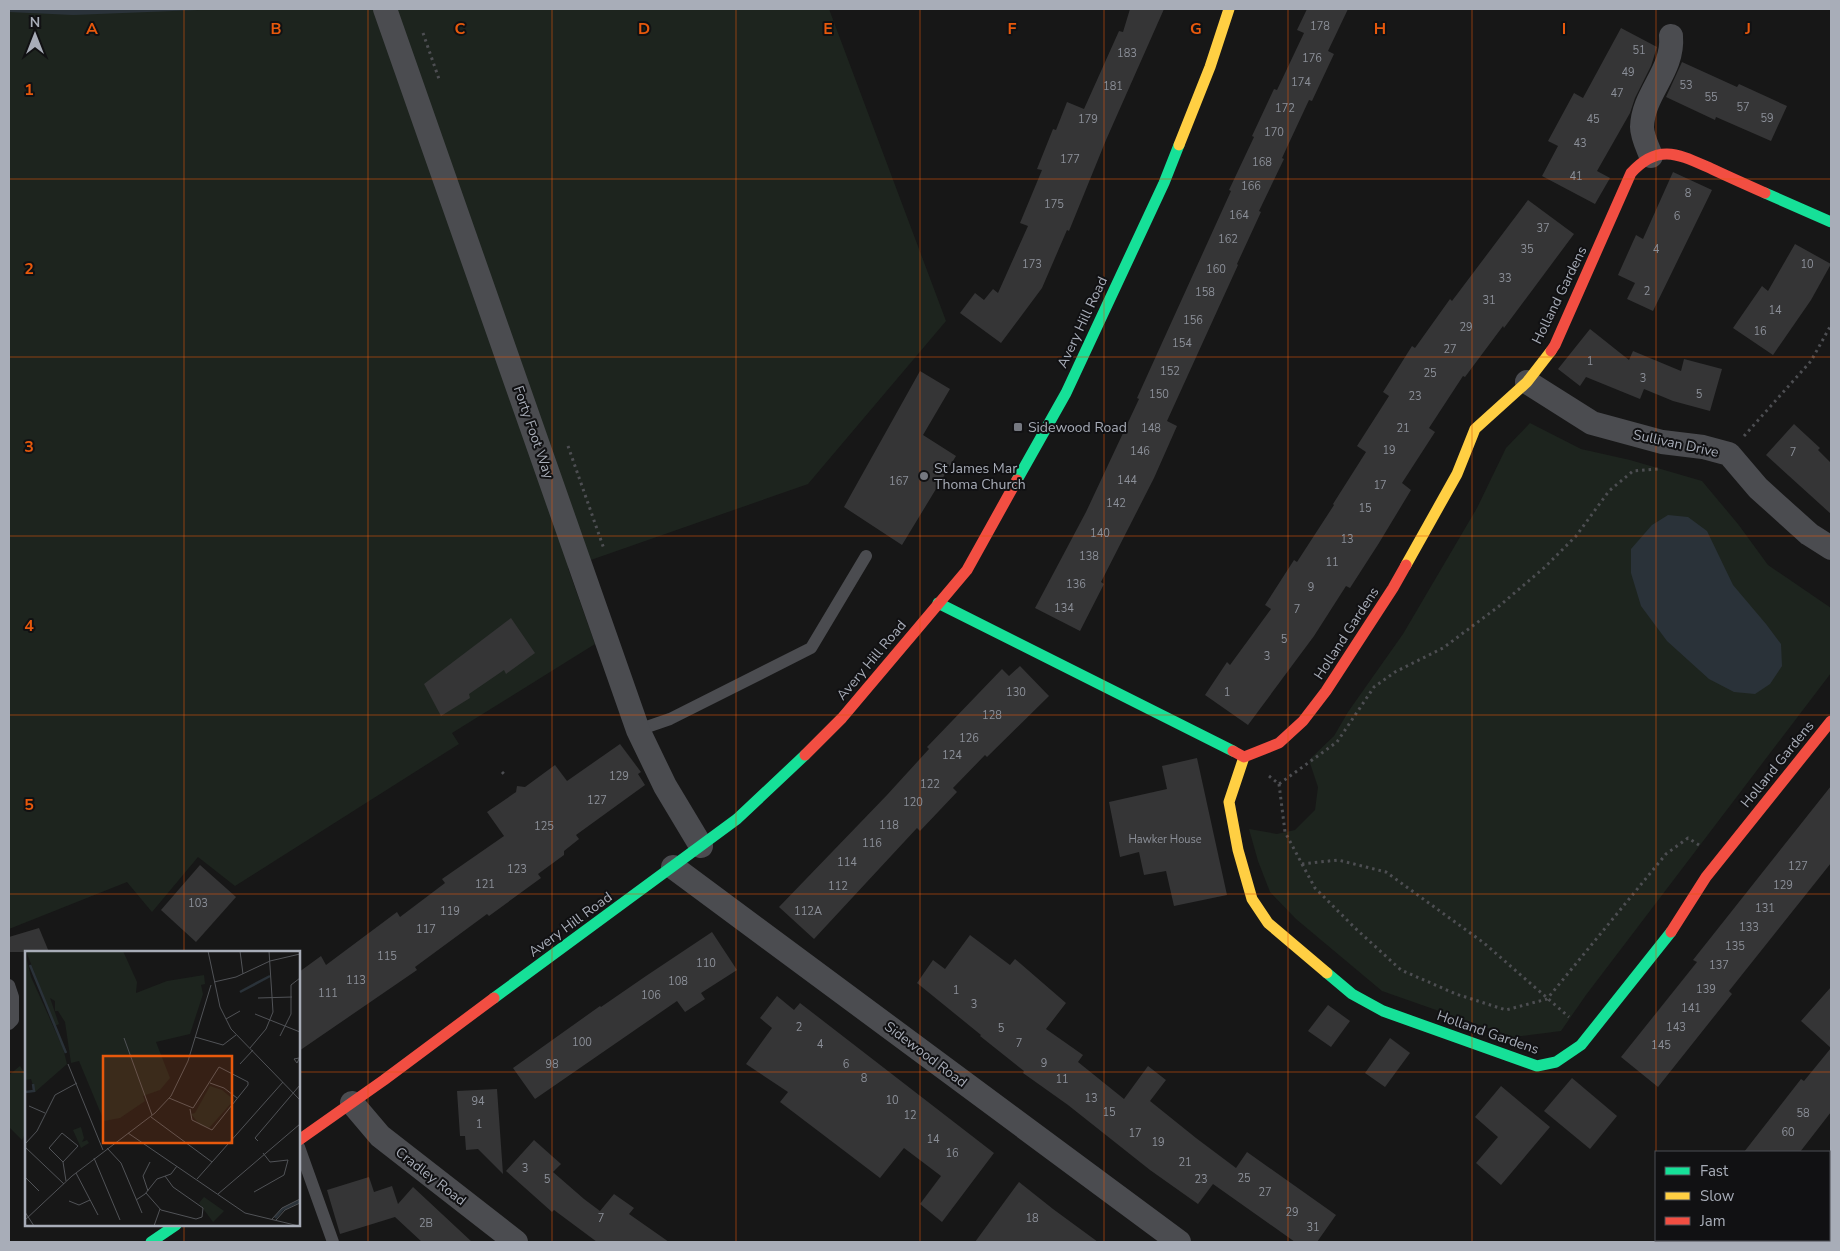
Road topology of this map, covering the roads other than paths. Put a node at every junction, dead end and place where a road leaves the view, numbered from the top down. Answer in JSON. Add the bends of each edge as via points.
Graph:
{"nodes":[{"id":1,"x":385,"y":9,"type":"edge"},
{"id":2,"x":1229,"y":9,"type":"edge"},
{"id":3,"x":1671,"y":36,"type":"dead end"},
{"id":4,"x":1651,"y":156,"type":"junction"},
{"id":5,"x":1831,"y":222,"type":"edge"},
{"id":6,"x":1527,"y":382,"type":"junction"},
{"id":7,"x":1831,"y":548,"type":"edge"},
{"id":8,"x":866,"y":556,"type":"dead end"},
{"id":9,"x":938,"y":603,"type":"junction"},
{"id":10,"x":1831,"y":721,"type":"edge"},
{"id":11,"x":638,"y":730,"type":"junction"},
{"id":12,"x":1244,"y":757,"type":"junction"},
{"id":13,"x":700,"y":846,"type":"junction"},
{"id":14,"x":673,"y":867,"type":"junction"},
{"id":15,"x":9,"y":985,"type":"edge"},
{"id":16,"x":9,"y":1024,"type":"edge"},
{"id":17,"x":352,"y":1103,"type":"junction"},
{"id":18,"x":300,"y":1139,"type":"edge"},
{"id":19,"x":300,"y":1150,"type":"edge"},
{"id":20,"x":175,"y":1226,"type":"edge"},
{"id":21,"x":151,"y":1242,"type":"edge"},
{"id":22,"x":333,"y":1242,"type":"edge"},
{"id":23,"x":516,"y":1242,"type":"edge"},
{"id":24,"x":1179,"y":1242,"type":"edge"}],
"edges":[{"from":1,"to":11,"type":"street","name":"Forty Foot Way"},
{"from":2,"to":9,"type":"street","name":"Avery Hill Road","via":[[1164,183],[1066,393],[967,570]]},
{"from":3,"to":4,"type":"street","via":[[1669,60],[1646,107],[1642,128]]},
{"from":4,"to":5,"type":"street","via":[[1680,155]]},
{"from":4,"to":6,"type":"street","name":"Holland Gardens","via":[[1631,173],[1555,345]]},
{"from":6,"to":7,"type":"street","name":"Sullivan Drive","via":[[1592,423],[1662,442],[1729,454],[1758,488],[1809,534]]},
{"from":6,"to":12,"type":"street","name":"Holland Gardens","via":[[1475,429],[1457,474],[1393,588],[1326,691],[1303,721],[1279,744]]},
{"from":8,"to":11,"type":"lane","via":[[811,648],[670,719]]},
{"from":9,"to":12,"type":"street"},
{"from":9,"to":13,"type":"street","name":"Avery Hill Road","via":[[825,736],[743,814]]},
{"from":10,"to":12,"type":"street","name":"Holland Gardens","via":[[1706,877],[1675,927],[1581,1045],[1556,1062],[1537,1066],[1383,1011],[1352,994],[1268,923],[1252,899],[1229,802]]},
{"from":11,"to":13,"type":"street","name":"Forty Foot Way","via":[[665,786]]},
{"from":13,"to":14,"type":"street","name":"Avery Hill Road"},
{"from":14,"to":17,"type":"street","name":"Avery Hill Road"},
{"from":14,"to":24,"type":"street","name":"Sidewood Road"},
{"from":15,"to":16,"type":"lane","via":[[14,997],[13,1020]]},
{"from":17,"to":18,"type":"street","name":"Avery Hill Road"},
{"from":17,"to":23,"type":"street","name":"Cradley Road","via":[[380,1136]]},
{"from":19,"to":22,"type":"lane"},
{"from":20,"to":21,"type":"street"}]}
